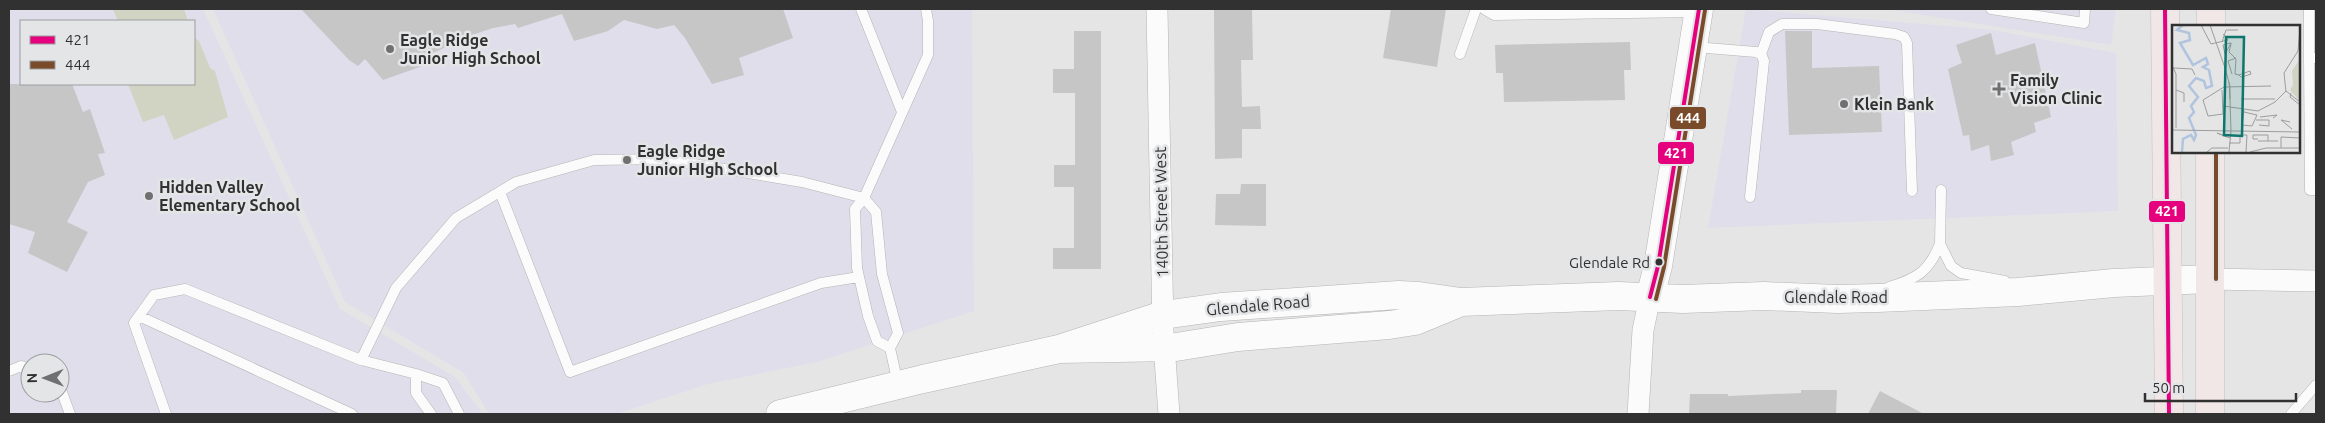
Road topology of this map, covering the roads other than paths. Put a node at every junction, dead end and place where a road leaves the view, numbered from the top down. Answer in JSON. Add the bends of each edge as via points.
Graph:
{"nodes":[{"id":1,"x":861,"y":9,"type":"edge"},
{"id":2,"x":926,"y":9,"type":"edge"},
{"id":3,"x":1157,"y":9,"type":"edge"},
{"id":4,"x":1476,"y":9,"type":"edge"},
{"id":5,"x":1484,"y":9,"type":"edge"},
{"id":6,"x":1991,"y":9,"type":"edge"},
{"id":7,"x":2086,"y":9,"type":"edge"},
{"id":8,"x":2165,"y":9,"type":"edge"},
{"id":9,"x":2211,"y":9,"type":"edge"},
{"id":10,"x":2309,"y":9,"type":"edge"},
{"id":11,"x":1699,"y":10,"type":"edge"},
{"id":12,"x":2210,"y":25,"type":"edge"},
{"id":13,"x":1693,"y":47,"type":"junction"},
{"id":14,"x":1460,"y":54,"type":"dead end"},
{"id":15,"x":1762,"y":54,"type":"junction"},
{"id":16,"x":2313,"y":58,"type":"edge"},
{"id":17,"x":2313,"y":109,"type":"edge"},
{"id":18,"x":902,"y":112,"type":"junction"},
{"id":19,"x":2210,"y":152,"type":"edge"},
{"id":20,"x":2313,"y":158,"type":"edge"},
{"id":21,"x":1941,"y":190,"type":"dead end"},
{"id":22,"x":2313,"y":190,"type":"edge"},
{"id":23,"x":1912,"y":191,"type":"dead end"},
{"id":24,"x":500,"y":192,"type":"junction"},
{"id":25,"x":1750,"y":197,"type":"dead end"},
{"id":26,"x":864,"y":198,"type":"junction"},
{"id":27,"x":1940,"y":244,"type":"junction"},
{"id":28,"x":859,"y":277,"type":"junction"},
{"id":29,"x":2210,"y":279,"type":"junction"},
{"id":30,"x":2169,"y":280,"type":"junction"},
{"id":31,"x":2316,"y":281,"type":"edge"},
{"id":32,"x":2063,"y":289,"type":"junction"},
{"id":33,"x":1650,"y":297,"type":"junction"},
{"id":34,"x":1837,"y":299,"type":"junction"},
{"id":35,"x":1462,"y":302,"type":"junction"},
{"id":36,"x":1163,"y":315,"type":"junction"},
{"id":37,"x":139,"y":316,"type":"junction"},
{"id":38,"x":1164,"y":347,"type":"junction"},
{"id":39,"x":890,"y":348,"type":"junction"},
{"id":40,"x":1059,"y":349,"type":"junction"},
{"id":41,"x":361,"y":360,"type":"junction"},
{"id":42,"x":416,"y":374,"type":"junction"},
{"id":43,"x":898,"y":385,"type":"junction"},
{"id":44,"x":2316,"y":385,"type":"edge"},
{"id":45,"x":166,"y":414,"type":"edge"},
{"id":46,"x":352,"y":414,"type":"edge"},
{"id":47,"x":432,"y":414,"type":"edge"},
{"id":48,"x":459,"y":414,"type":"edge"},
{"id":49,"x":780,"y":414,"type":"edge"},
{"id":50,"x":1169,"y":414,"type":"edge"},
{"id":51,"x":1638,"y":414,"type":"edge"},
{"id":52,"x":2169,"y":414,"type":"edge"},
{"id":53,"x":2210,"y":414,"type":"edge"},
{"id":54,"x":2291,"y":414,"type":"edge"}],
"edges":[{"from":1,"to":18,"type":"lane"},
{"from":2,"to":18,"type":"lane","via":[[928,55]]},
{"from":3,"to":36,"type":"street","name":"140th Street West"},
{"from":4,"to":14,"type":"lane"},
{"from":5,"to":11,"type":"lane","via":[[1494,15]]},
{"from":6,"to":7,"type":"lane","via":[[2084,23]]},
{"from":8,"to":30,"type":"highway"},
{"from":9,"to":12,"type":"highway"},
{"from":10,"to":16,"type":"lane"},
{"from":11,"to":13,"type":"main road"},
{"from":13,"to":15,"type":"lane"},
{"from":13,"to":33,"type":"main road","via":[[1658,266]]},
{"from":15,"to":23,"type":"lane","via":[[1769,32],[1782,24],[1817,24],[1904,37],[1907,43]]},
{"from":15,"to":25,"type":"lane","via":[[1764,61]]},
{"from":16,"to":17,"type":"lane"},
{"from":17,"to":20,"type":"lane"},
{"from":18,"to":26,"type":"lane"},
{"from":19,"to":29,"type":"highway"},
{"from":20,"to":22,"type":"lane"},
{"from":21,"to":27,"type":"lane"},
{"from":24,"to":26,"type":"lane","via":[[516,182],[594,160],[664,159],[802,182]]},
{"from":24,"to":28,"type":"lane","via":[[570,372],[821,284]]},
{"from":24,"to":41,"type":"lane","via":[[456,218],[396,288]]},
{"from":26,"to":28,"type":"lane","via":[[855,209]]},
{"from":26,"to":39,"type":"lane","via":[[876,212],[882,274],[898,333]]},
{"from":27,"to":32,"type":"lane","via":[[1951,266],[1961,273]]},
{"from":27,"to":34,"type":"lane","via":[[1929,266],[1916,276],[1888,288]]},
{"from":28,"to":39,"type":"lane","via":[[877,341]]},
{"from":29,"to":30,"type":"main road","name":"Glendale Road"},
{"from":29,"to":31,"type":"street"},
{"from":29,"to":53,"type":"highway"},
{"from":30,"to":32,"type":"main road","name":"Glendale Road"},
{"from":30,"to":52,"type":"highway"},
{"from":32,"to":34,"type":"main road","name":"Glendale Road"},
{"from":33,"to":34,"type":"main road","name":"Glendale Road"},
{"from":33,"to":35,"type":"main road","name":"Glendale Road"},
{"from":33,"to":51,"type":"street","via":[[1643,330]]},
{"from":35,"to":36,"type":"main road","name":"Glendale Road","via":[[1399,295],[1248,305]]},
{"from":35,"to":38,"type":"main road","name":"Glendale Road","via":[[1415,321],[1389,325],[1238,337]]},
{"from":36,"to":38,"type":"street","name":"140th Street West"},
{"from":36,"to":40,"type":"main road","name":"Glendale Road"},
{"from":37,"to":41,"type":"lane","via":[[154,295],[185,289]]},
{"from":37,"to":45,"type":"lane","via":[[134,323]]},
{"from":37,"to":46,"type":"lane"},
{"from":38,"to":40,"type":"main road","name":"Glendale Road"},
{"from":38,"to":50,"type":"street","name":"140th Street West"},
{"from":39,"to":43,"type":"lane"},
{"from":40,"to":43,"type":"main road","name":"Glendale Road"},
{"from":41,"to":42,"type":"lane"},
{"from":42,"to":47,"type":"lane","via":[[416,393]]},
{"from":42,"to":48,"type":"lane","via":[[443,383]]},
{"from":43,"to":49,"type":"main road","name":"Glendale Road"},
{"from":44,"to":54,"type":"lane"}]}
